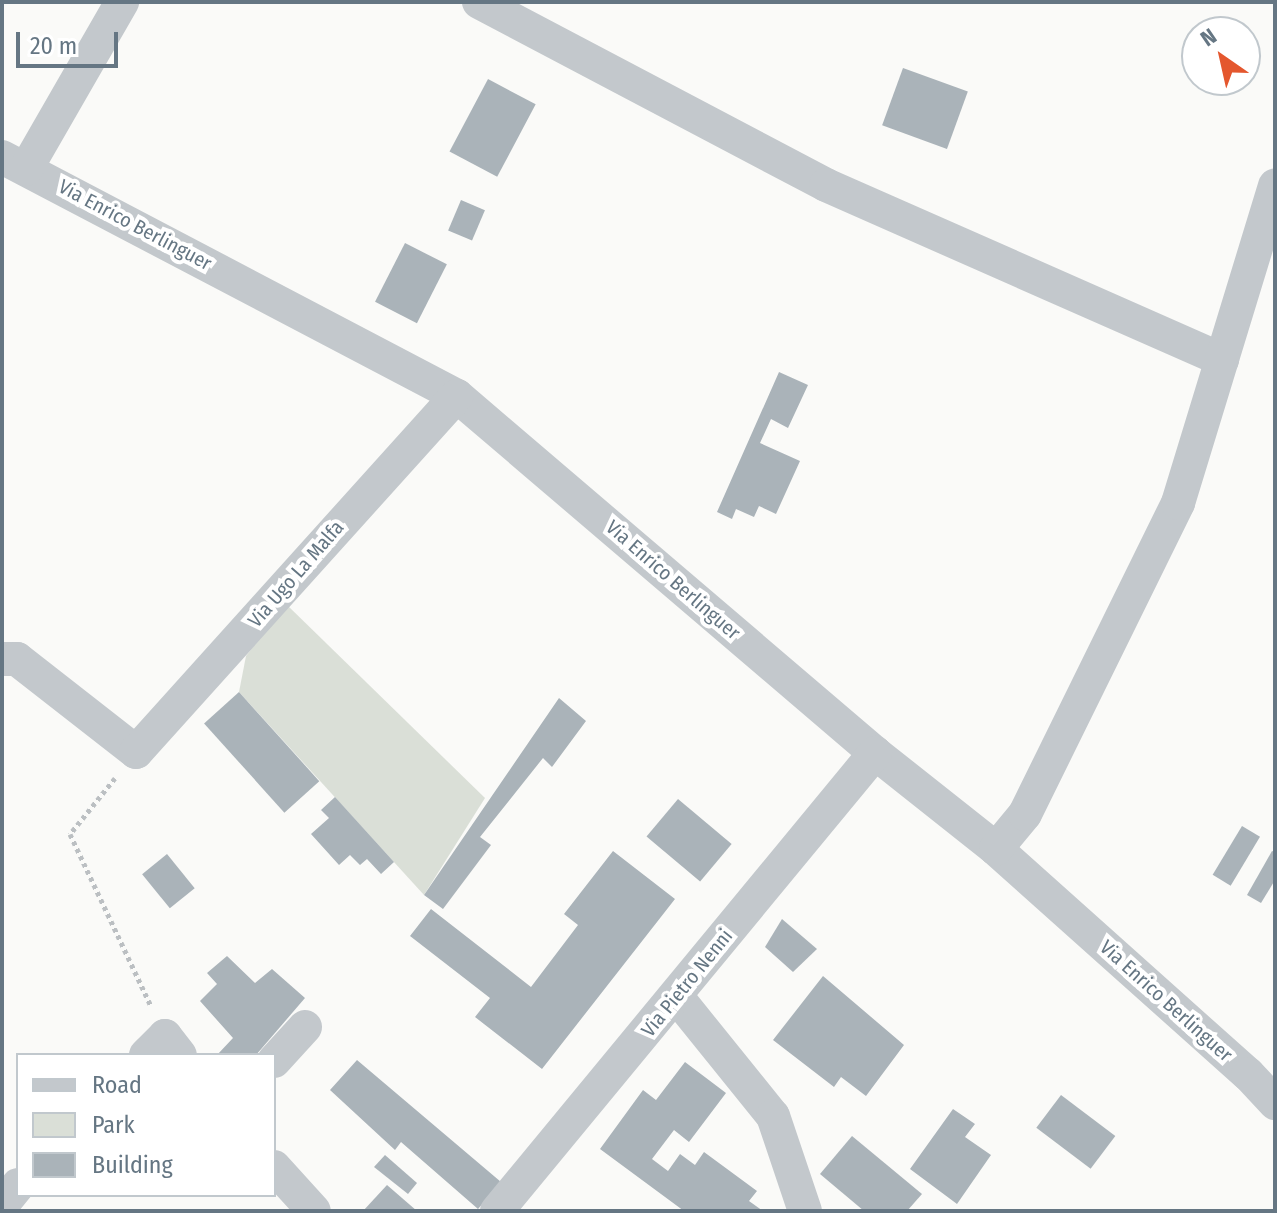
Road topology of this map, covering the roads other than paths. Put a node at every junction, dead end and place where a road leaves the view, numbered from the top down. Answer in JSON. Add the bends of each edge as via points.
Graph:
{"nodes":[{"id":1,"x":122,"y":2,"type":"edge"},
{"id":2,"x":479,"y":2,"type":"edge"},
{"id":3,"x":14,"y":163,"type":"edge"},
{"id":4,"x":1275,"y":186,"type":"edge"},
{"id":5,"x":1222,"y":360,"type":"junction"},
{"id":6,"x":457,"y":396,"type":"junction"},
{"id":7,"x":2,"y":659,"type":"edge"},
{"id":8,"x":875,"y":753,"type":"junction"},
{"id":9,"x":996,"y":849,"type":"junction"},
{"id":10,"x":676,"y":996,"type":"junction"},
{"id":11,"x":305,"y":1027,"type":"dead end"},
{"id":12,"x":276,"y":1059,"type":"edge"},
{"id":13,"x":1275,"y":1103,"type":"edge"},
{"id":14,"x":276,"y":1169,"type":"edge"},
{"id":15,"x":16,"y":1188,"type":"edge"},
{"id":16,"x":2,"y":1205,"type":"edge"},
{"id":17,"x":314,"y":1211,"type":"edge"},
{"id":18,"x":497,"y":1211,"type":"edge"},
{"id":19,"x":805,"y":1211,"type":"edge"}],
"edges":[{"from":1,"to":3,"type":"street"},
{"from":2,"to":5,"type":"street","via":[[826,185]]},
{"from":3,"to":6,"type":"street","name":"Via Enrico Berlinguer"},
{"from":4,"to":5,"type":"street"},
{"from":5,"to":9,"type":"street","via":[[1178,503],[1025,814]]},
{"from":6,"to":7,"type":"street","name":"Via Ugo La Malfa","via":[[136,752],[17,659]]},
{"from":6,"to":8,"type":"street","name":"Via Enrico Berlinguer"},
{"from":8,"to":9,"type":"street","name":"Via Enrico Berlinguer"},
{"from":8,"to":10,"type":"street","name":"Via Pietro Nenni"},
{"from":9,"to":13,"type":"street","name":"Via Enrico Berlinguer"},
{"from":10,"to":18,"type":"street","name":"Via Pietro Nenni"},
{"from":10,"to":19,"type":"street","via":[[773,1116]]},
{"from":11,"to":12,"type":"street"},
{"from":14,"to":17,"type":"street"},
{"from":15,"to":16,"type":"street"}]}
